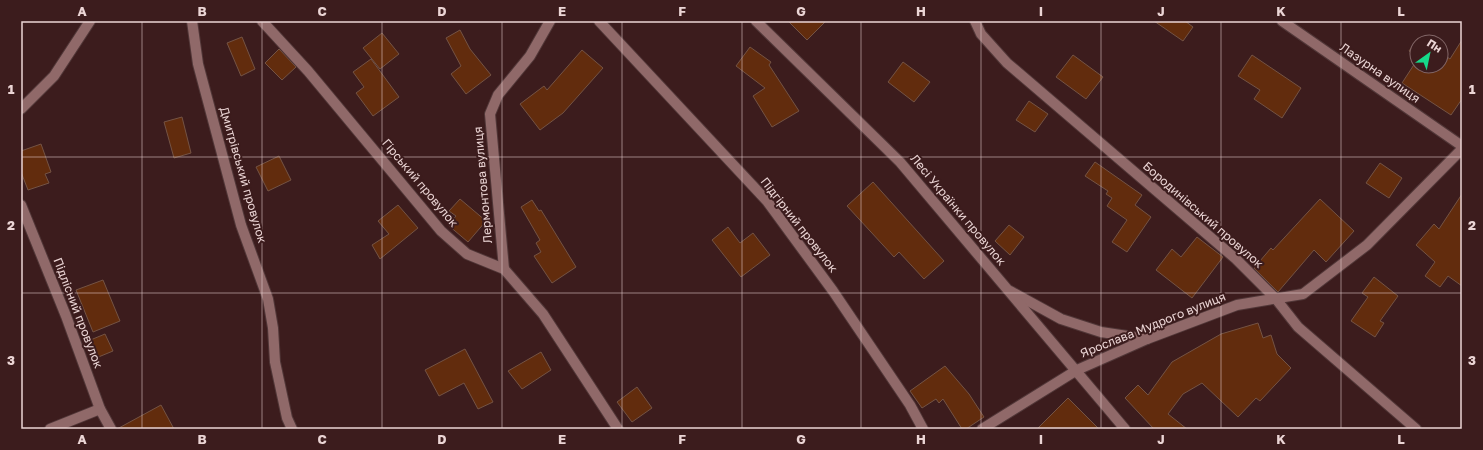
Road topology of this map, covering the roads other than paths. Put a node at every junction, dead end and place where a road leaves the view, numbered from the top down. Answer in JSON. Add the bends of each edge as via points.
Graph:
{"nodes":[{"id":1,"x":90,"y":21,"type":"edge"},
{"id":2,"x":192,"y":21,"type":"edge"},
{"id":3,"x":262,"y":21,"type":"edge"},
{"id":4,"x":550,"y":21,"type":"edge"},
{"id":5,"x":599,"y":21,"type":"edge"},
{"id":6,"x":756,"y":21,"type":"edge"},
{"id":7,"x":975,"y":21,"type":"edge"},
{"id":8,"x":1282,"y":21,"type":"edge"},
{"id":9,"x":21,"y":109,"type":"edge"},
{"id":10,"x":1462,"y":146,"type":"edge"},
{"id":11,"x":1462,"y":149,"type":"edge"},
{"id":12,"x":21,"y":205,"type":"edge"},
{"id":13,"x":504,"y":269,"type":"junction"},
{"id":14,"x":1010,"y":291,"type":"junction"},
{"id":15,"x":1276,"y":299,"type":"junction"},
{"id":16,"x":1147,"y":339,"type":"junction"},
{"id":17,"x":1076,"y":370,"type":"junction"},
{"id":18,"x":100,"y":409,"type":"junction"},
{"id":19,"x":50,"y":429,"type":"edge"},
{"id":20,"x":111,"y":429,"type":"edge"},
{"id":21,"x":292,"y":429,"type":"edge"},
{"id":22,"x":618,"y":429,"type":"edge"},
{"id":23,"x":923,"y":429,"type":"edge"},
{"id":24,"x":982,"y":429,"type":"edge"},
{"id":25,"x":1125,"y":429,"type":"edge"},
{"id":26,"x":1416,"y":429,"type":"edge"}],
"edges":[{"from":1,"to":9,"type":"street","via":[[54,76]]},
{"from":2,"to":21,"type":"street","name":"Дмитрівський провулок","via":[[198,64],[241,225],[268,299],[275,362],[287,418]]},
{"from":3,"to":13,"type":"street","name":"Гірський провулок","via":[[308,71],[441,231],[467,254]]},
{"from":4,"to":13,"type":"street","name":"Лермонтова вулиця","via":[[530,56],[498,95],[490,114]]},
{"from":5,"to":23,"type":"street","name":"Підгірний провулок","via":[[767,201],[833,291],[910,405]]},
{"from":6,"to":14,"type":"street","name":"Лесі Українки провулок","via":[[900,162]]},
{"from":7,"to":15,"type":"street","name":"Бородинівський провулок","via":[[981,34],[1007,63],[1236,259]]},
{"from":8,"to":10,"type":"street","name":"Лазурна вулиця"},
{"from":11,"to":15,"type":"street","name":"Ярослава Мудрого вулиця","via":[[1367,246],[1303,294]]},
{"from":12,"to":18,"type":"street","name":"Підлісний провулок","via":[[64,309]]},
{"from":13,"to":22,"type":"street","name":"Гірський провулок","via":[[543,314]]},
{"from":14,"to":16,"type":"street","via":[[1061,319],[1102,332]]},
{"from":14,"to":17,"type":"street","name":"Лесі Українки провулок"},
{"from":15,"to":16,"type":"street","name":"Ярослава Мудрого вулиця","via":[[1237,305]]},
{"from":15,"to":26,"type":"street","name":"Бородинівський провулок","via":[[1298,327]]},
{"from":16,"to":17,"type":"street","name":"Ярослава Мудрого вулиця"},
{"from":17,"to":24,"type":"street","name":"Ярослава Мудрого вулиця"},
{"from":17,"to":25,"type":"street","name":"Лесі Українки провулок"},
{"from":18,"to":19,"type":"street"},
{"from":18,"to":20,"type":"street","name":"Підлісний провулок"}]}
